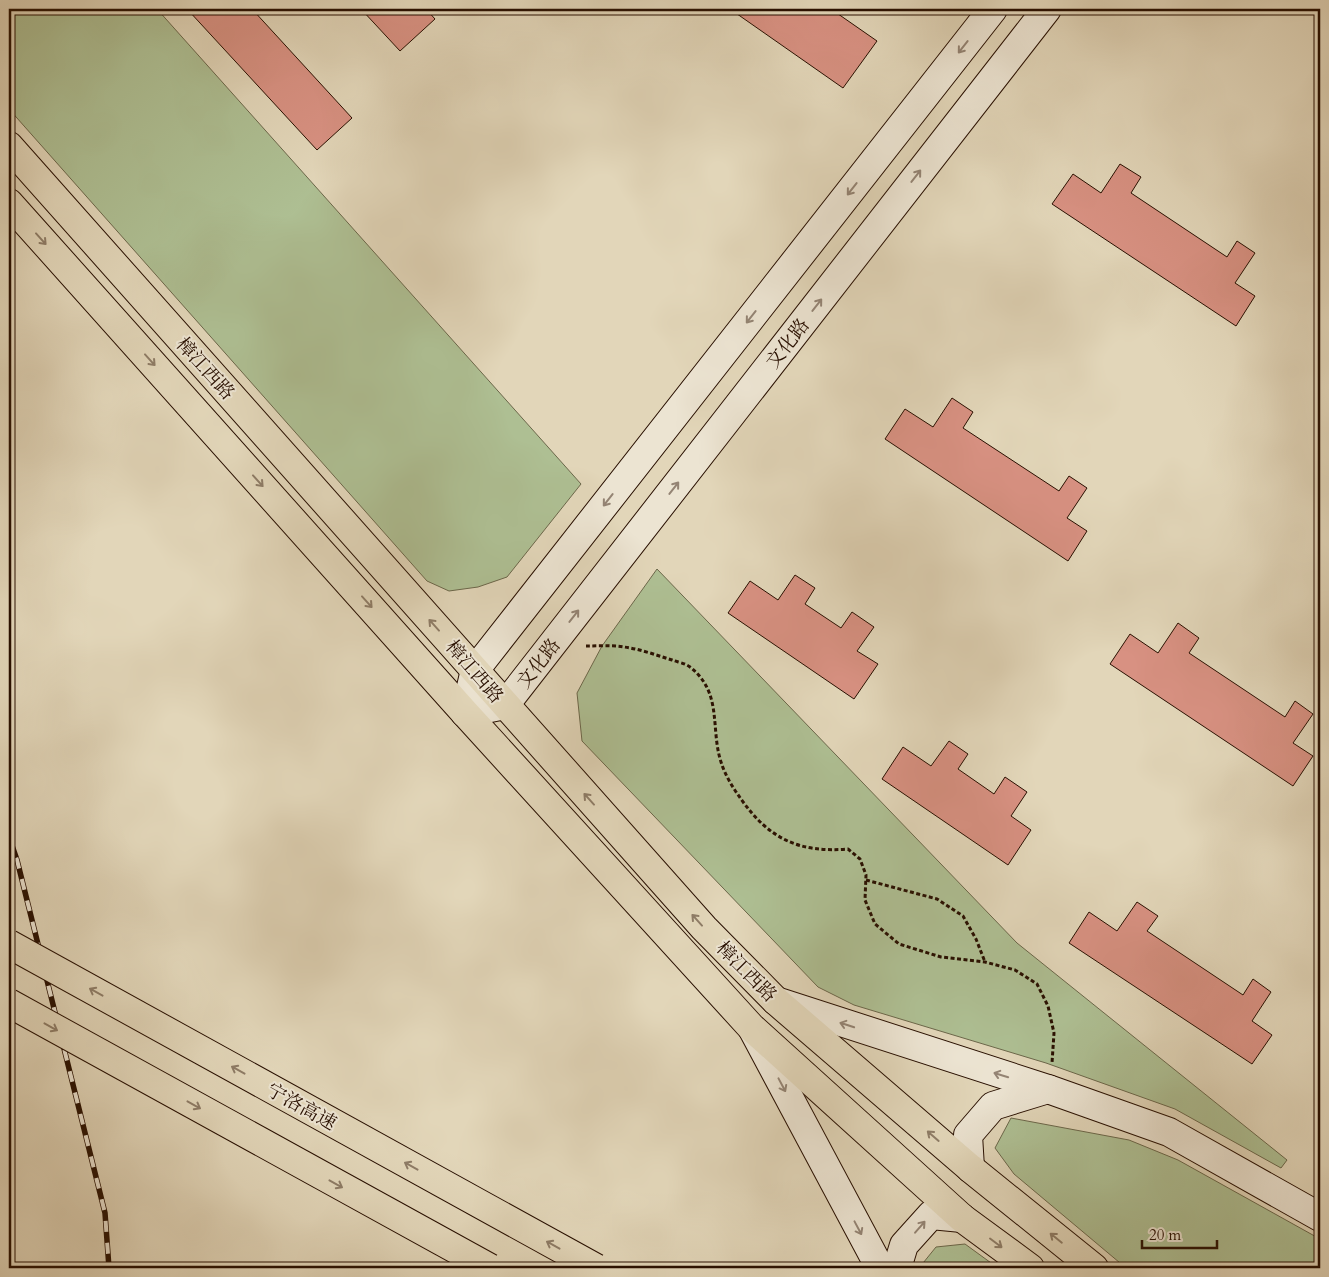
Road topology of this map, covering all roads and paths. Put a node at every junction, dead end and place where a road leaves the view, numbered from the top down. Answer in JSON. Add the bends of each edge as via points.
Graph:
{"nodes":[{"id":1,"x":993,"y":9,"type":"edge"},
{"id":2,"x":1047,"y":9,"type":"edge"},
{"id":3,"x":9,"y":146,"type":"edge"},
{"id":4,"x":9,"y":203,"type":"edge"},
{"id":5,"x":553,"y":644,"type":"junction"},
{"id":6,"x":474,"y":670,"type":"junction"},
{"id":7,"x":505,"y":706,"type":"junction"},
{"id":8,"x":465,"y":712,"type":"junction"},
{"id":9,"x":866,"y":880,"type":"junction"},
{"id":10,"x":9,"y":944,"type":"edge"},
{"id":11,"x":985,"y":962,"type":"junction"},
{"id":12,"x":776,"y":1001,"type":"junction"},
{"id":13,"x":9,"y":1003,"type":"edge"},
{"id":14,"x":751,"y":1027,"type":"junction"},
{"id":15,"x":1048,"y":1089,"type":"junction"},
{"id":16,"x":970,"y":1168,"type":"junction"},
{"id":17,"x":1320,"y":1217,"type":"edge"},
{"id":18,"x":962,"y":1218,"type":"junction"},
{"id":19,"x":490,"y":1268,"type":"edge"},
{"id":20,"x":596,"y":1268,"type":"edge"},
{"id":21,"x":880,"y":1268,"type":"edge"},
{"id":22,"x":897,"y":1268,"type":"edge"},
{"id":23,"x":1030,"y":1268,"type":"edge"},
{"id":24,"x":1094,"y":1268,"type":"edge"}],
"edges":[{"from":1,"to":6,"type":"street","one_way":true},
{"from":5,"to":2,"type":"street","name":"文化路","one_way":true},
{"from":6,"to":3,"type":"main road","name":"樟江西路","one_way":true},
{"from":4,"to":8,"type":"main road","name":"樟江西路","one_way":true},
{"from":5,"to":7,"type":"street","name":"文化路"},
{"from":5,"to":9,"type":"path","via":[[623,647],[689,666],[704,682],[713,701],[720,762],[732,787],[752,815],[773,834],[799,845],[827,851],[848,849],[860,859]]},
{"from":6,"to":7,"type":"main road","name":"樟江西路"},
{"from":6,"to":8,"type":"street"},
{"from":7,"to":8,"type":"street","name":"文化路"},
{"from":12,"to":7,"type":"main road","name":"樟江西路","one_way":true,"via":[[704,928]]},
{"from":8,"to":14,"type":"main road","name":"樟江西路"},
{"from":9,"to":11,"type":"path","via":[[937,899],[963,916]]},
{"from":9,"to":11,"type":"path","via":[[865,900],[875,924],[899,944],[942,957]]},
{"from":20,"to":10,"type":"main road","name":"宁洛高速","one_way":true,"bridge":true},
{"from":11,"to":15,"type":"path","via":[[1015,970],[1037,984],[1048,1006],[1054,1033]]},
{"from":15,"to":12,"type":"street","one_way":true},
{"from":16,"to":12,"type":"main road","name":"樟江西路","one_way":true},
{"from":13,"to":19,"type":"main road","one_way":true,"bridge":true},
{"from":14,"to":18,"type":"main road","name":"樟江西路"},
{"from":14,"to":21,"type":"street","one_way":true},
{"from":15,"to":16,"type":"street","via":[[993,1106],[968,1135]]},
{"from":15,"to":17,"type":"street","via":[[1169,1132]]},
{"from":24,"to":16,"type":"main road","name":"樟江西路","one_way":true},
{"from":22,"to":18,"type":"street","one_way":true,"via":[[904,1245],[930,1215]]},
{"from":18,"to":23,"type":"main road","name":"樟江西路","one_way":true}]}
